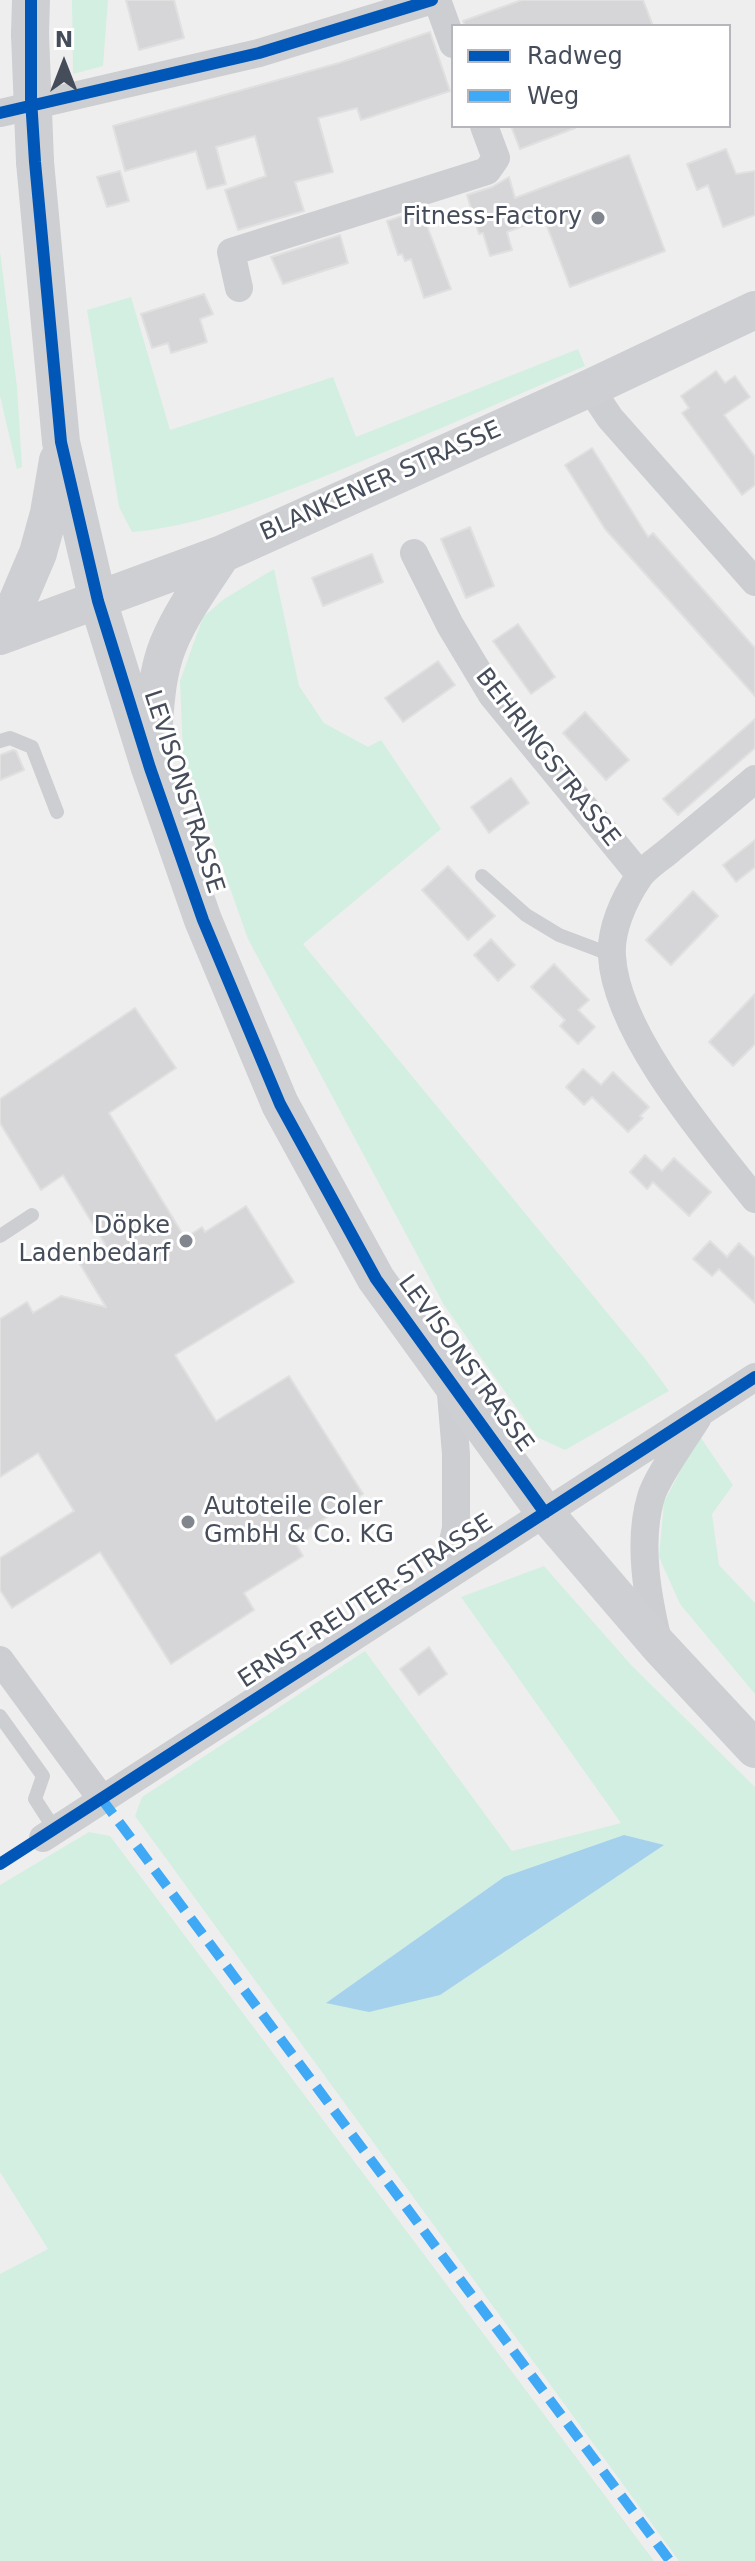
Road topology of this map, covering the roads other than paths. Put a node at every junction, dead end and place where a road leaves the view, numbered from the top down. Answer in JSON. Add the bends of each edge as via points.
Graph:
{"nodes":[{"id":1,"x":434,"y":0,"type":"edge"},
{"id":2,"x":30,"y":17,"type":"edge"},
{"id":3,"x":451,"y":39,"type":"edge"},
{"id":4,"x":0,"y":113,"type":"edge"},
{"id":5,"x":485,"y":128,"type":"edge"},
{"id":6,"x":239,"y":288,"type":"dead end"},
{"id":7,"x":755,"y":310,"type":"edge"},
{"id":8,"x":590,"y":388,"type":"junction"},
{"id":9,"x":61,"y":442,"type":"junction"},
{"id":10,"x":414,"y":553,"type":"dead end"},
{"id":11,"x":222,"y":554,"type":"junction"},
{"id":12,"x":755,"y":582,"type":"edge"},
{"id":13,"x":98,"y":601,"type":"junction"},
{"id":14,"x":2,"y":634,"type":"edge"},
{"id":15,"x":0,"y":741,"type":"edge"},
{"id":16,"x":150,"y":768,"type":"junction"},
{"id":17,"x":755,"y":779,"type":"edge"},
{"id":18,"x":57,"y":812,"type":"dead end"},
{"id":19,"x":640,"y":875,"type":"junction"},
{"id":20,"x":482,"y":876,"type":"dead end"},
{"id":21,"x":612,"y":955,"type":"junction"},
{"id":22,"x":752,"y":1187,"type":"edge"},
{"id":23,"x":32,"y":1215,"type":"dead end"},
{"id":24,"x":0,"y":1236,"type":"edge"},
{"id":25,"x":755,"y":1377,"type":"edge"},
{"id":26,"x":450,"y":1381,"type":"junction"},
{"id":27,"x":700,"y":1413,"type":"junction"},
{"id":28,"x":545,"y":1513,"type":"junction"},
{"id":29,"x":445,"y":1577,"type":"junction"},
{"id":30,"x":659,"y":1646,"type":"junction"},
{"id":31,"x":0,"y":1660,"type":"edge"},
{"id":32,"x":0,"y":1716,"type":"edge"},
{"id":33,"x":755,"y":1749,"type":"edge"},
{"id":34,"x":101,"y":1798,"type":"junction"},
{"id":35,"x":49,"y":1834,"type":"joint"}],
"edges":[{"from":1,"to":3,"type":"street"},
{"from":1,"to":4,"type":"street","via":[[259,53]]},
{"from":2,"to":9,"type":"main road","name":"LEVISONSTRASSE","bridge":true,"via":[[35,162]]},
{"from":5,"to":6,"type":"street","via":[[496,158],[487,171],[231,252]]},
{"from":7,"to":8,"type":"main road","name":"BLANKENER STRASSE"},
{"from":8,"to":11,"type":"main road","name":"BLANKENER STRASSE"},
{"from":8,"to":12,"type":"street","via":[[610,418]]},
{"from":9,"to":13,"type":"main road","name":"LEVISONSTRASSE"},
{"from":9,"to":14,"type":"main road","name":"LEVISONSTRASSE","via":[[38,553]]},
{"from":10,"to":19,"type":"street","name":"BEHRINGSTRASSE","via":[[492,695]]},
{"from":11,"to":13,"type":"main road","name":"BLANKENER STRASSE"},
{"from":11,"to":16,"type":"main road","name":"LEVISONSTRASSE","via":[[167,646]]},
{"from":13,"to":14,"type":"main road","name":"BLANKENER STRASSE"},
{"from":13,"to":16,"type":"main road","name":"LEVISONSTRASSE"},
{"from":15,"to":18,"type":"lane","via":[[10,738],[32,747]]},
{"from":16,"to":26,"type":"main road","name":"LEVISONSTRASSE","via":[[203,920],[280,1104],[376,1279]]},
{"from":17,"to":19,"type":"street"},
{"from":19,"to":21,"type":"street","via":[[614,931]]},
{"from":20,"to":21,"type":"lane","via":[[526,915],[559,935]]},
{"from":21,"to":22,"type":"street","via":[[629,1017],[671,1092]]},
{"from":23,"to":24,"type":"lane"},
{"from":25,"to":27,"type":"street","name":"ERNST-REUTER-STRASSE"},
{"from":26,"to":28,"type":"main road","name":"LEVISONSTRASSE"},
{"from":26,"to":29,"type":"street","via":[[456,1528]]},
{"from":27,"to":28,"type":"street","name":"ERNST-REUTER-STRASSE"},
{"from":27,"to":30,"type":"street","via":[[651,1496],[644,1552]]},
{"from":28,"to":29,"type":"street","name":"ERNST-REUTER-STRASSE"},
{"from":28,"to":30,"type":"main road","name":"LEVISONSTRASSE"},
{"from":29,"to":34,"type":"street","name":"ERNST-REUTER-STRASSE"},
{"from":30,"to":33,"type":"main road","name":"LEVISONSTRASSE"},
{"from":31,"to":34,"type":"street"},
{"from":32,"to":35,"type":"lane","via":[[43,1776],[35,1799]]},
{"from":34,"to":35,"type":"street","name":"ERNST-REUTER-STRASSE"}]}
